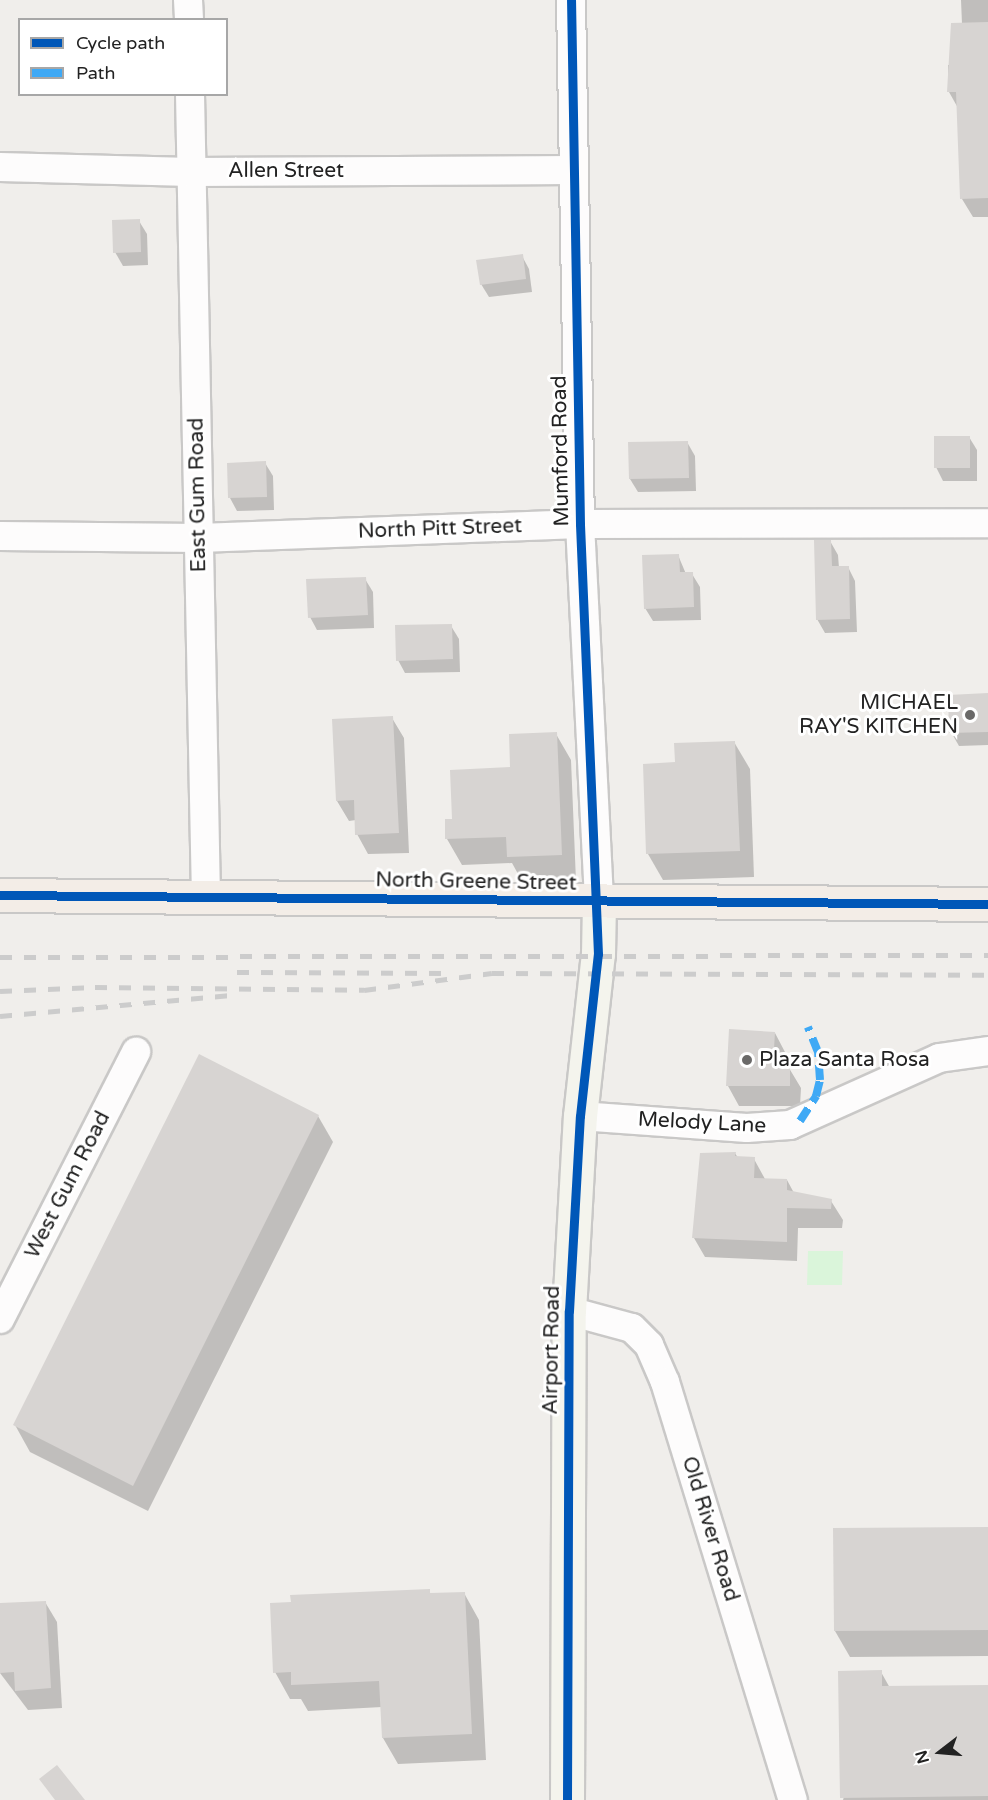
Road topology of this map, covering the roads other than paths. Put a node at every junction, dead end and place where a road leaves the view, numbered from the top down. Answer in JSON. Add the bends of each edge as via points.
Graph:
{"nodes":[{"id":1,"x":189,"y":0,"type":"edge"},
{"id":2,"x":571,"y":0,"type":"edge"},
{"id":3,"x":189,"y":18,"type":"edge"},
{"id":4,"x":190,"y":96,"type":"edge"},
{"id":5,"x":0,"y":167,"type":"edge"},
{"id":6,"x":573,"y":170,"type":"junction"},
{"id":7,"x":191,"y":172,"type":"junction"},
{"id":8,"x":988,"y":523,"type":"edge"},
{"id":9,"x":580,"y":524,"type":"junction"},
{"id":10,"x":0,"y":536,"type":"edge"},
{"id":11,"x":199,"y":538,"type":"junction"},
{"id":12,"x":0,"y":895,"type":"edge"},
{"id":13,"x":206,"y":896,"type":"junction"},
{"id":14,"x":598,"y":902,"type":"junction"},
{"id":15,"x":988,"y":904,"type":"edge"},
{"id":16,"x":988,"y":1051,"type":"edge"},
{"id":17,"x":136,"y":1052,"type":"dead end"},
{"id":18,"x":580,"y":1116,"type":"junction"},
{"id":19,"x":569,"y":1311,"type":"junction"},
{"id":20,"x":0,"y":1319,"type":"edge"},
{"id":21,"x":567,"y":1800,"type":"edge"},
{"id":22,"x":793,"y":1800,"type":"edge"}],
"edges":[{"from":1,"to":3,"type":"street"},
{"from":2,"to":6,"type":"street","name":"Mumford Road"},
{"from":4,"to":7,"type":"street","name":"East Gum Road"},
{"from":5,"to":7,"type":"street","name":"Allen Street"},
{"from":6,"to":7,"type":"street","name":"Allen Street"},
{"from":6,"to":9,"type":"street","name":"Mumford Road"},
{"from":7,"to":11,"type":"street","name":"East Gum Road"},
{"from":8,"to":9,"type":"street","name":"North Pitt Street"},
{"from":9,"to":11,"type":"street","name":"North Pitt Street"},
{"from":9,"to":14,"type":"street","name":"Mumford Road"},
{"from":10,"to":11,"type":"street","name":"North Pitt Street"},
{"from":11,"to":13,"type":"street","name":"East Gum Road"},
{"from":12,"to":13,"type":"main road","name":"North Greene Street"},
{"from":13,"to":14,"type":"main road","name":"North Greene Street"},
{"from":14,"to":15,"type":"main road","name":"North Greene Street"},
{"from":14,"to":18,"type":"street","name":"Airport Road","via":[[598,954]]},
{"from":16,"to":18,"type":"street","name":"Melody Lane","via":[[939,1058],[790,1125],[747,1128]]},
{"from":17,"to":20,"type":"street","name":"West Gum Road"},
{"from":18,"to":19,"type":"street","name":"Airport Road"},
{"from":19,"to":21,"type":"street","name":"Airport Road"},
{"from":19,"to":22,"type":"street","name":"Old River Road","via":[[632,1328],[649,1345],[665,1382]]}]}
